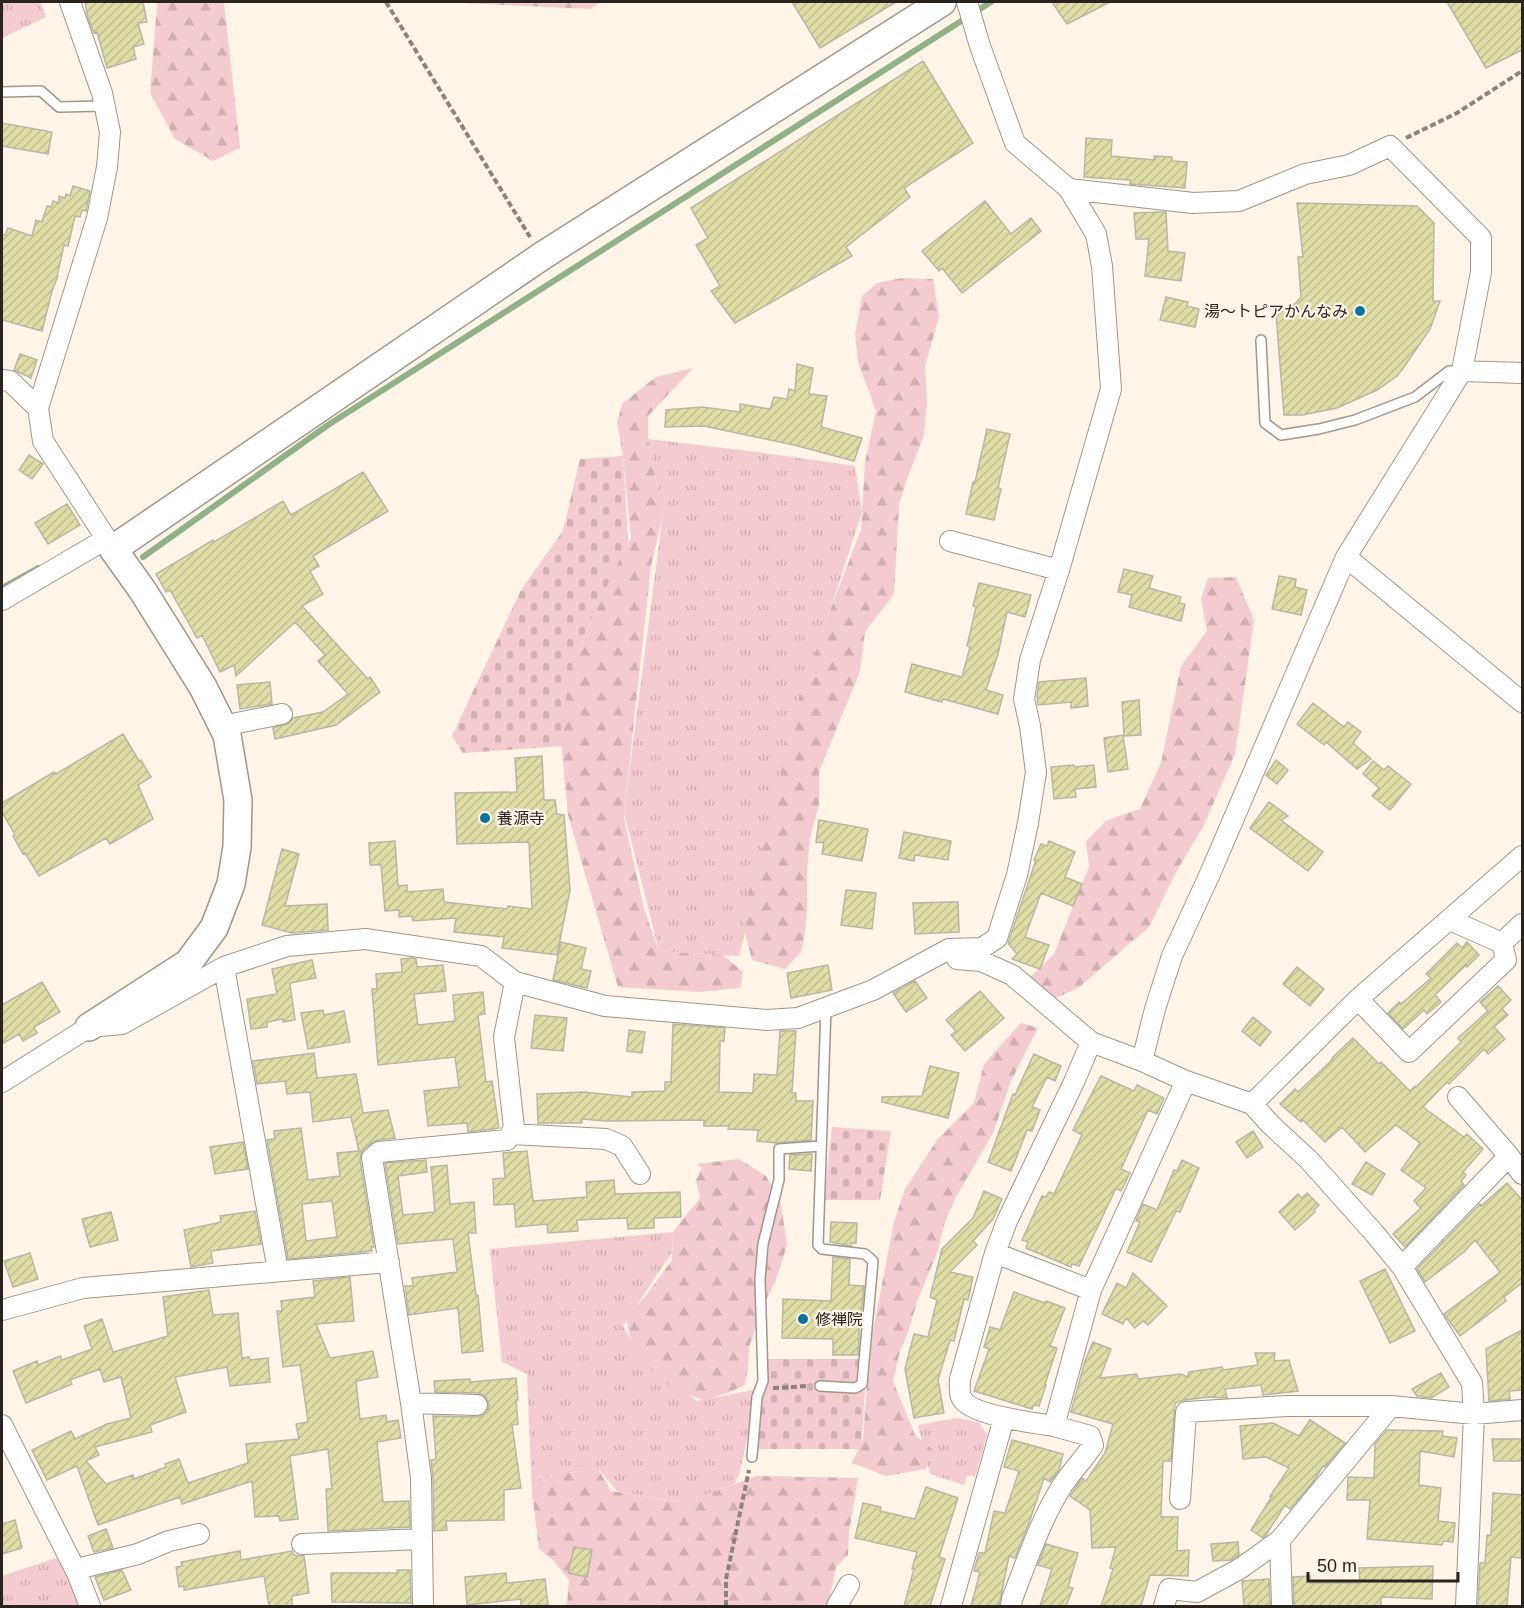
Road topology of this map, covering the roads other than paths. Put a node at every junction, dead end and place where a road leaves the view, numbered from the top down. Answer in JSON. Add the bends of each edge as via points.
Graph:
{"nodes":[{"id":1,"x":70,"y":2,"type":"edge"},
{"id":2,"x":942,"y":2,"type":"edge"},
{"id":3,"x":968,"y":3,"type":"edge"},
{"id":4,"x":2,"y":92,"type":"edge"},
{"id":5,"x":104,"y":105,"type":"junction"},
{"id":6,"x":1069,"y":189,"type":"junction"},
{"id":7,"x":1261,"y":340,"type":"dead end"},
{"id":8,"x":1462,"y":371,"type":"junction"},
{"id":9,"x":1522,"y":373,"type":"edge"},
{"id":10,"x":2,"y":380,"type":"edge"},
{"id":11,"x":39,"y":408,"type":"junction"},
{"id":12,"x":950,"y":541,"type":"dead end"},
{"id":13,"x":109,"y":544,"type":"junction"},
{"id":14,"x":1346,"y":556,"type":"junction"},
{"id":15,"x":1059,"y":570,"type":"junction"},
{"id":16,"x":2,"y":600,"type":"edge"},
{"id":17,"x":1522,"y":702,"type":"edge"},
{"id":18,"x":282,"y":714,"type":"dead end"},
{"id":19,"x":222,"y":726,"type":"junction"},
{"id":20,"x":1522,"y":856,"type":"edge"},
{"id":21,"x":1450,"y":920,"type":"junction"},
{"id":22,"x":1522,"y":924,"type":"edge"},
{"id":23,"x":1502,"y":943,"type":"junction"},
{"id":24,"x":940,"y":955,"type":"junction"},
{"id":25,"x":224,"y":967,"type":"junction"},
{"id":26,"x":515,"y":982,"type":"junction"},
{"id":27,"x":1358,"y":999,"type":"junction"},
{"id":28,"x":826,"y":1008,"type":"junction"},
{"id":29,"x":88,"y":1027,"type":"junction"},
{"id":30,"x":1091,"y":1042,"type":"junction"},
{"id":31,"x":1142,"y":1061,"type":"junction"},
{"id":32,"x":1186,"y":1081,"type":"junction"},
{"id":33,"x":2,"y":1082,"type":"edge"},
{"id":34,"x":1458,"y":1097,"type":"dead end"},
{"id":35,"x":1252,"y":1104,"type":"junction"},
{"id":36,"x":511,"y":1134,"type":"junction"},
{"id":37,"x":821,"y":1146,"type":"junction"},
{"id":38,"x":1509,"y":1156,"type":"junction"},
{"id":39,"x":640,"y":1174,"type":"dead end"},
{"id":40,"x":1522,"y":1174,"type":"edge"},
{"id":41,"x":995,"y":1252,"type":"junction"},
{"id":42,"x":389,"y":1262,"type":"junction"},
{"id":43,"x":1402,"y":1268,"type":"junction"},
{"id":44,"x":278,"y":1271,"type":"junction"},
{"id":45,"x":1091,"y":1290,"type":"junction"},
{"id":46,"x":2,"y":1310,"type":"edge"},
{"id":47,"x":820,"y":1386,"type":"road end"},
{"id":48,"x":411,"y":1403,"type":"junction"},
{"id":49,"x":477,"y":1405,"type":"dead end"},
{"id":50,"x":1391,"y":1406,"type":"junction"},
{"id":51,"x":1522,"y":1410,"type":"edge"},
{"id":52,"x":1474,"y":1414,"type":"junction"},
{"id":53,"x":1004,"y":1418,"type":"junction"},
{"id":54,"x":2,"y":1425,"type":"edge"},
{"id":55,"x":1054,"y":1426,"type":"junction"},
{"id":56,"x":752,"y":1457,"type":"road end"},
{"id":57,"x":1180,"y":1499,"type":"dead end"},
{"id":58,"x":199,"y":1534,"type":"dead end"},
{"id":59,"x":422,"y":1539,"type":"junction"},
{"id":60,"x":1280,"y":1540,"type":"junction"},
{"id":61,"x":302,"y":1544,"type":"dead end"},
{"id":62,"x":77,"y":1573,"type":"junction"},
{"id":63,"x":849,"y":1585,"type":"dead end"},
{"id":64,"x":90,"y":1606,"type":"edge"},
{"id":65,"x":423,"y":1606,"type":"edge"},
{"id":66,"x":837,"y":1606,"type":"edge"},
{"id":67,"x":951,"y":1606,"type":"edge"},
{"id":68,"x":1011,"y":1606,"type":"edge"},
{"id":69,"x":1164,"y":1606,"type":"edge"},
{"id":70,"x":1282,"y":1606,"type":"edge"},
{"id":71,"x":1466,"y":1606,"type":"edge"}],
"edges":[{"from":1,"to":5,"type":"street"},
{"from":2,"to":13,"type":"street","via":[[542,256]]},
{"from":3,"to":6,"type":"street","via":[[1015,143]]},
{"from":4,"to":5,"type":"lane","via":[[41,91],[59,107]]},
{"from":5,"to":11,"type":"street","via":[[110,132],[97,218]]},
{"from":6,"to":8,"type":"street","via":[[1193,203],[1239,201],[1305,174],[1349,165],[1390,146],[1481,238],[1481,272]]},
{"from":6,"to":15,"type":"street","via":[[1096,234],[1111,389]]},
{"from":7,"to":8,"type":"lane","via":[[1266,423],[1281,435],[1355,420],[1415,397],[1449,371]]},
{"from":8,"to":9,"type":"street"},
{"from":8,"to":14,"type":"street"},
{"from":10,"to":11,"type":"street","via":[[10,381]]},
{"from":11,"to":13,"type":"street","via":[[43,441]]},
{"from":12,"to":15,"type":"street"},
{"from":13,"to":16,"type":"street"},
{"from":13,"to":19,"type":"street","via":[[203,687]]},
{"from":14,"to":17,"type":"street"},
{"from":14,"to":31,"type":"street","via":[[1172,956]]},
{"from":15,"to":24,"type":"street","via":[[1030,660],[1023,699],[1036,772],[1017,875],[997,938],[982,948],[949,949]]},
{"from":18,"to":19,"type":"street"},
{"from":19,"to":29,"type":"street","via":[[238,800],[237,848],[231,884],[214,928],[188,963]]},
{"from":20,"to":21,"type":"street"},
{"from":21,"to":23,"type":"street"},
{"from":21,"to":27,"type":"street"},
{"from":22,"to":23,"type":"street"},
{"from":23,"to":27,"type":"street","via":[[1506,960],[1408,1052]]},
{"from":24,"to":28,"type":"street","via":[[873,990]]},
{"from":24,"to":30,"type":"street","via":[[981,961],[1012,975]]},
{"from":25,"to":26,"type":"street","via":[[287,945],[365,939],[481,956]]},
{"from":25,"to":29,"type":"street","via":[[122,1024]]},
{"from":25,"to":44,"type":"street"},
{"from":26,"to":28,"type":"street","via":[[605,1006],[766,1020],[798,1018]]},
{"from":26,"to":36,"type":"street","via":[[504,1037],[514,1128]]},
{"from":27,"to":35,"type":"street"},
{"from":28,"to":37,"type":"lane"},
{"from":29,"to":33,"type":"street"},
{"from":30,"to":31,"type":"street"},
{"from":30,"to":41,"type":"street"},
{"from":31,"to":32,"type":"street"},
{"from":32,"to":35,"type":"street"},
{"from":32,"to":45,"type":"street"},
{"from":34,"to":38,"type":"street"},
{"from":35,"to":43,"type":"street","via":[[1308,1159]]},
{"from":36,"to":39,"type":"street","via":[[606,1139],[622,1146]]},
{"from":36,"to":42,"type":"street","via":[[507,1140],[379,1152],[372,1158]]},
{"from":37,"to":47,"type":"lane","via":[[818,1245],[822,1249],[865,1254],[873,1261],[862,1384],[855,1388]]},
{"from":37,"to":56,"type":"lane","via":[[779,1149],[779,1180],[760,1279],[763,1381]]},
{"from":38,"to":40,"type":"street"},
{"from":38,"to":43,"type":"street"},
{"from":41,"to":45,"type":"street"},
{"from":41,"to":53,"type":"street","via":[[960,1379],[960,1396],[971,1407]]},
{"from":42,"to":44,"type":"street"},
{"from":42,"to":48,"type":"street"},
{"from":43,"to":52,"type":"street","via":[[1472,1383]]},
{"from":44,"to":46,"type":"street","via":[[83,1288]]},
{"from":45,"to":55,"type":"street"},
{"from":48,"to":49,"type":"street"},
{"from":48,"to":59,"type":"street","via":[[422,1478]]},
{"from":50,"to":52,"type":"street"},
{"from":50,"to":57,"type":"street","via":[[1287,1406],[1186,1412]]},
{"from":50,"to":60,"type":"street"},
{"from":51,"to":52,"type":"street"},
{"from":52,"to":71,"type":"street"},
{"from":53,"to":55,"type":"street"},
{"from":53,"to":67,"type":"street"},
{"from":54,"to":62,"type":"street"},
{"from":55,"to":68,"type":"street","via":[[1090,1436],[1093,1445],[1062,1486],[1038,1532]]},
{"from":58,"to":62,"type":"street","via":[[85,1567]]},
{"from":59,"to":61,"type":"street"},
{"from":59,"to":65,"type":"street"},
{"from":60,"to":69,"type":"street","via":[[1197,1593],[1169,1589]]},
{"from":60,"to":70,"type":"street"},
{"from":62,"to":64,"type":"street"},
{"from":63,"to":66,"type":"street"}]}
